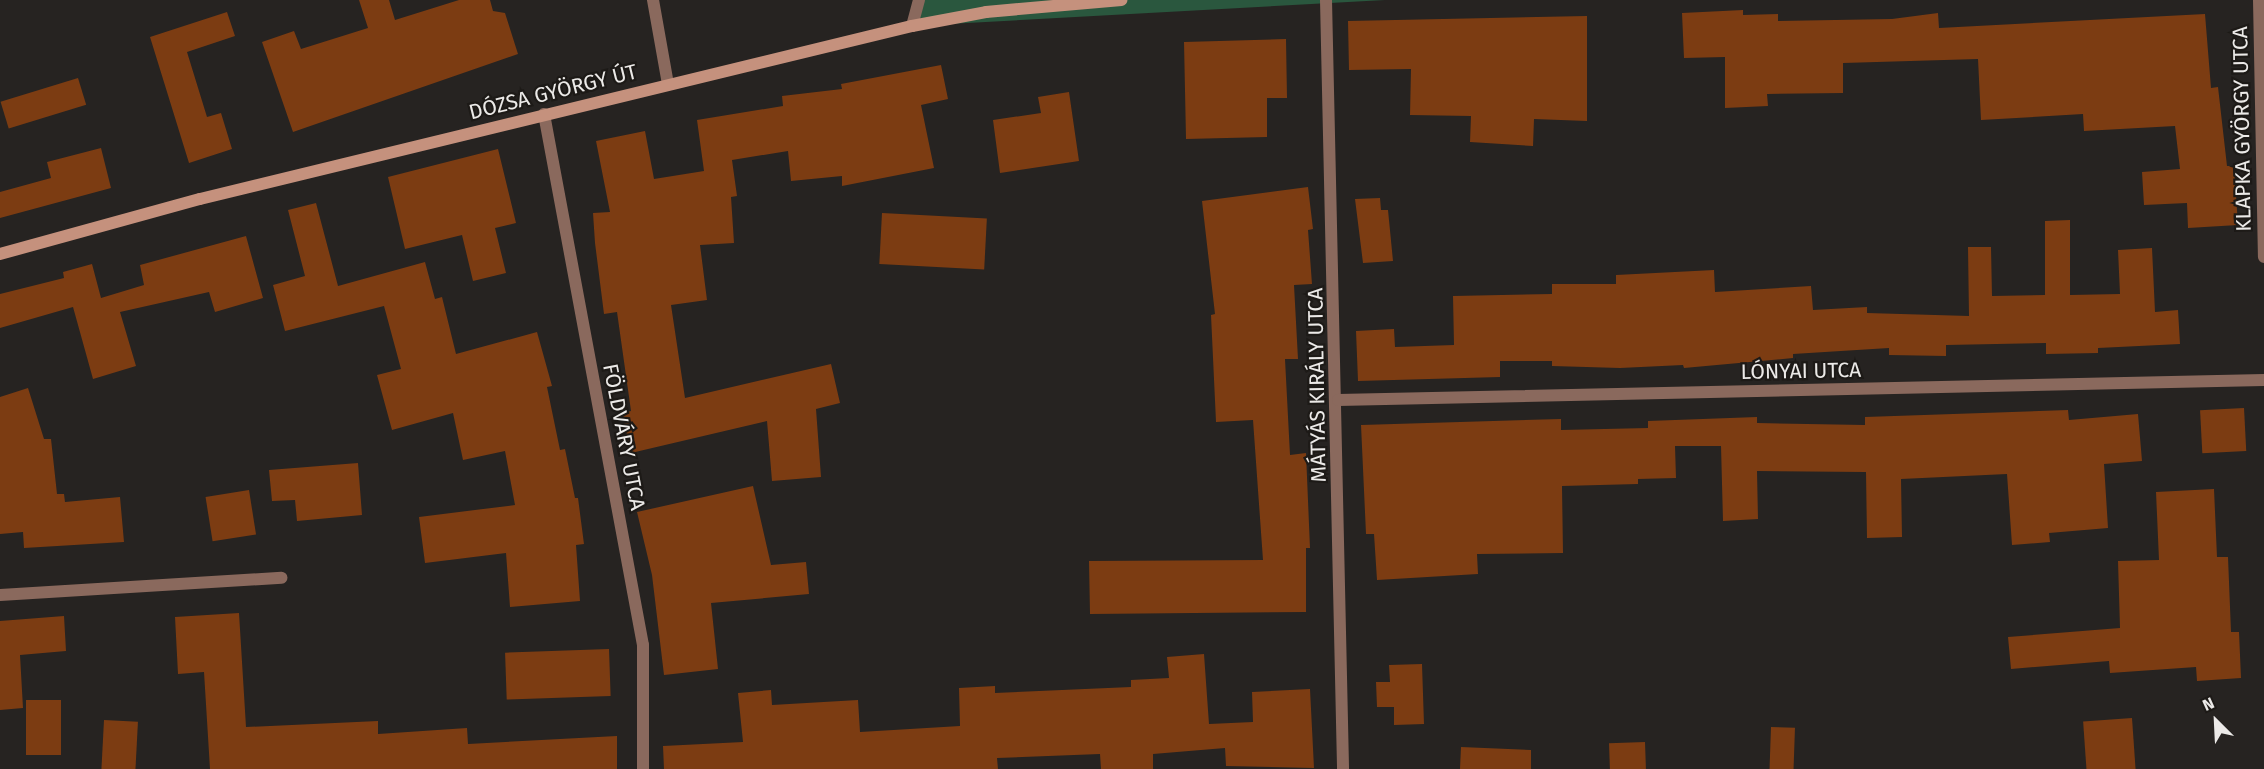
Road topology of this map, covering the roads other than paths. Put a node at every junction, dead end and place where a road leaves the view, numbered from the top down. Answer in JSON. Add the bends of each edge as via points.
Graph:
{"nodes":[{"id":1,"x":653,"y":0,"type":"edge"},
{"id":2,"x":919,"y":0,"type":"edge"},
{"id":3,"x":1121,"y":0,"type":"edge"},
{"id":4,"x":1326,"y":0,"type":"edge"},
{"id":5,"x":2259,"y":0,"type":"edge"},
{"id":6,"x":912,"y":26,"type":"junction"},
{"id":7,"x":668,"y":84,"type":"junction"},
{"id":8,"x":544,"y":114,"type":"junction"},
{"id":9,"x":0,"y":254,"type":"edge"},
{"id":10,"x":2264,"y":257,"type":"edge"},
{"id":11,"x":2264,"y":380,"type":"edge"},
{"id":12,"x":1338,"y":400,"type":"junction"},
{"id":13,"x":282,"y":578,"type":"dead end"},
{"id":14,"x":0,"y":595,"type":"edge"},
{"id":15,"x":643,"y":769,"type":"edge"},
{"id":16,"x":1343,"y":769,"type":"edge"}],
"edges":[{"from":1,"to":7,"type":"street"},
{"from":2,"to":6,"type":"street"},
{"from":3,"to":6,"type":"main road","name":"DÓZSA GYÖRGY ÚT","via":[[997,10]]},
{"from":4,"to":12,"type":"street","name":"MÁTYÁS KIRÁLY UTCA"},
{"from":5,"to":10,"type":"street","name":"KLAPKA GYÖRGY UTCA"},
{"from":6,"to":7,"type":"main road","name":"DÓZSA GYÖRGY ÚT"},
{"from":7,"to":8,"type":"main road","name":"DÓZSA GYÖRGY ÚT"},
{"from":8,"to":9,"type":"main road","name":"DÓZSA GYÖRGY ÚT","via":[[200,199]]},
{"from":8,"to":15,"type":"street","name":"FÖLDVÁRY UTCA","via":[[643,645]]},
{"from":11,"to":12,"type":"street","name":"LÓNYAI UTCA"},
{"from":12,"to":16,"type":"street","name":"MÁTYÁS KIRÁLY UTCA"},
{"from":13,"to":14,"type":"street"}]}
